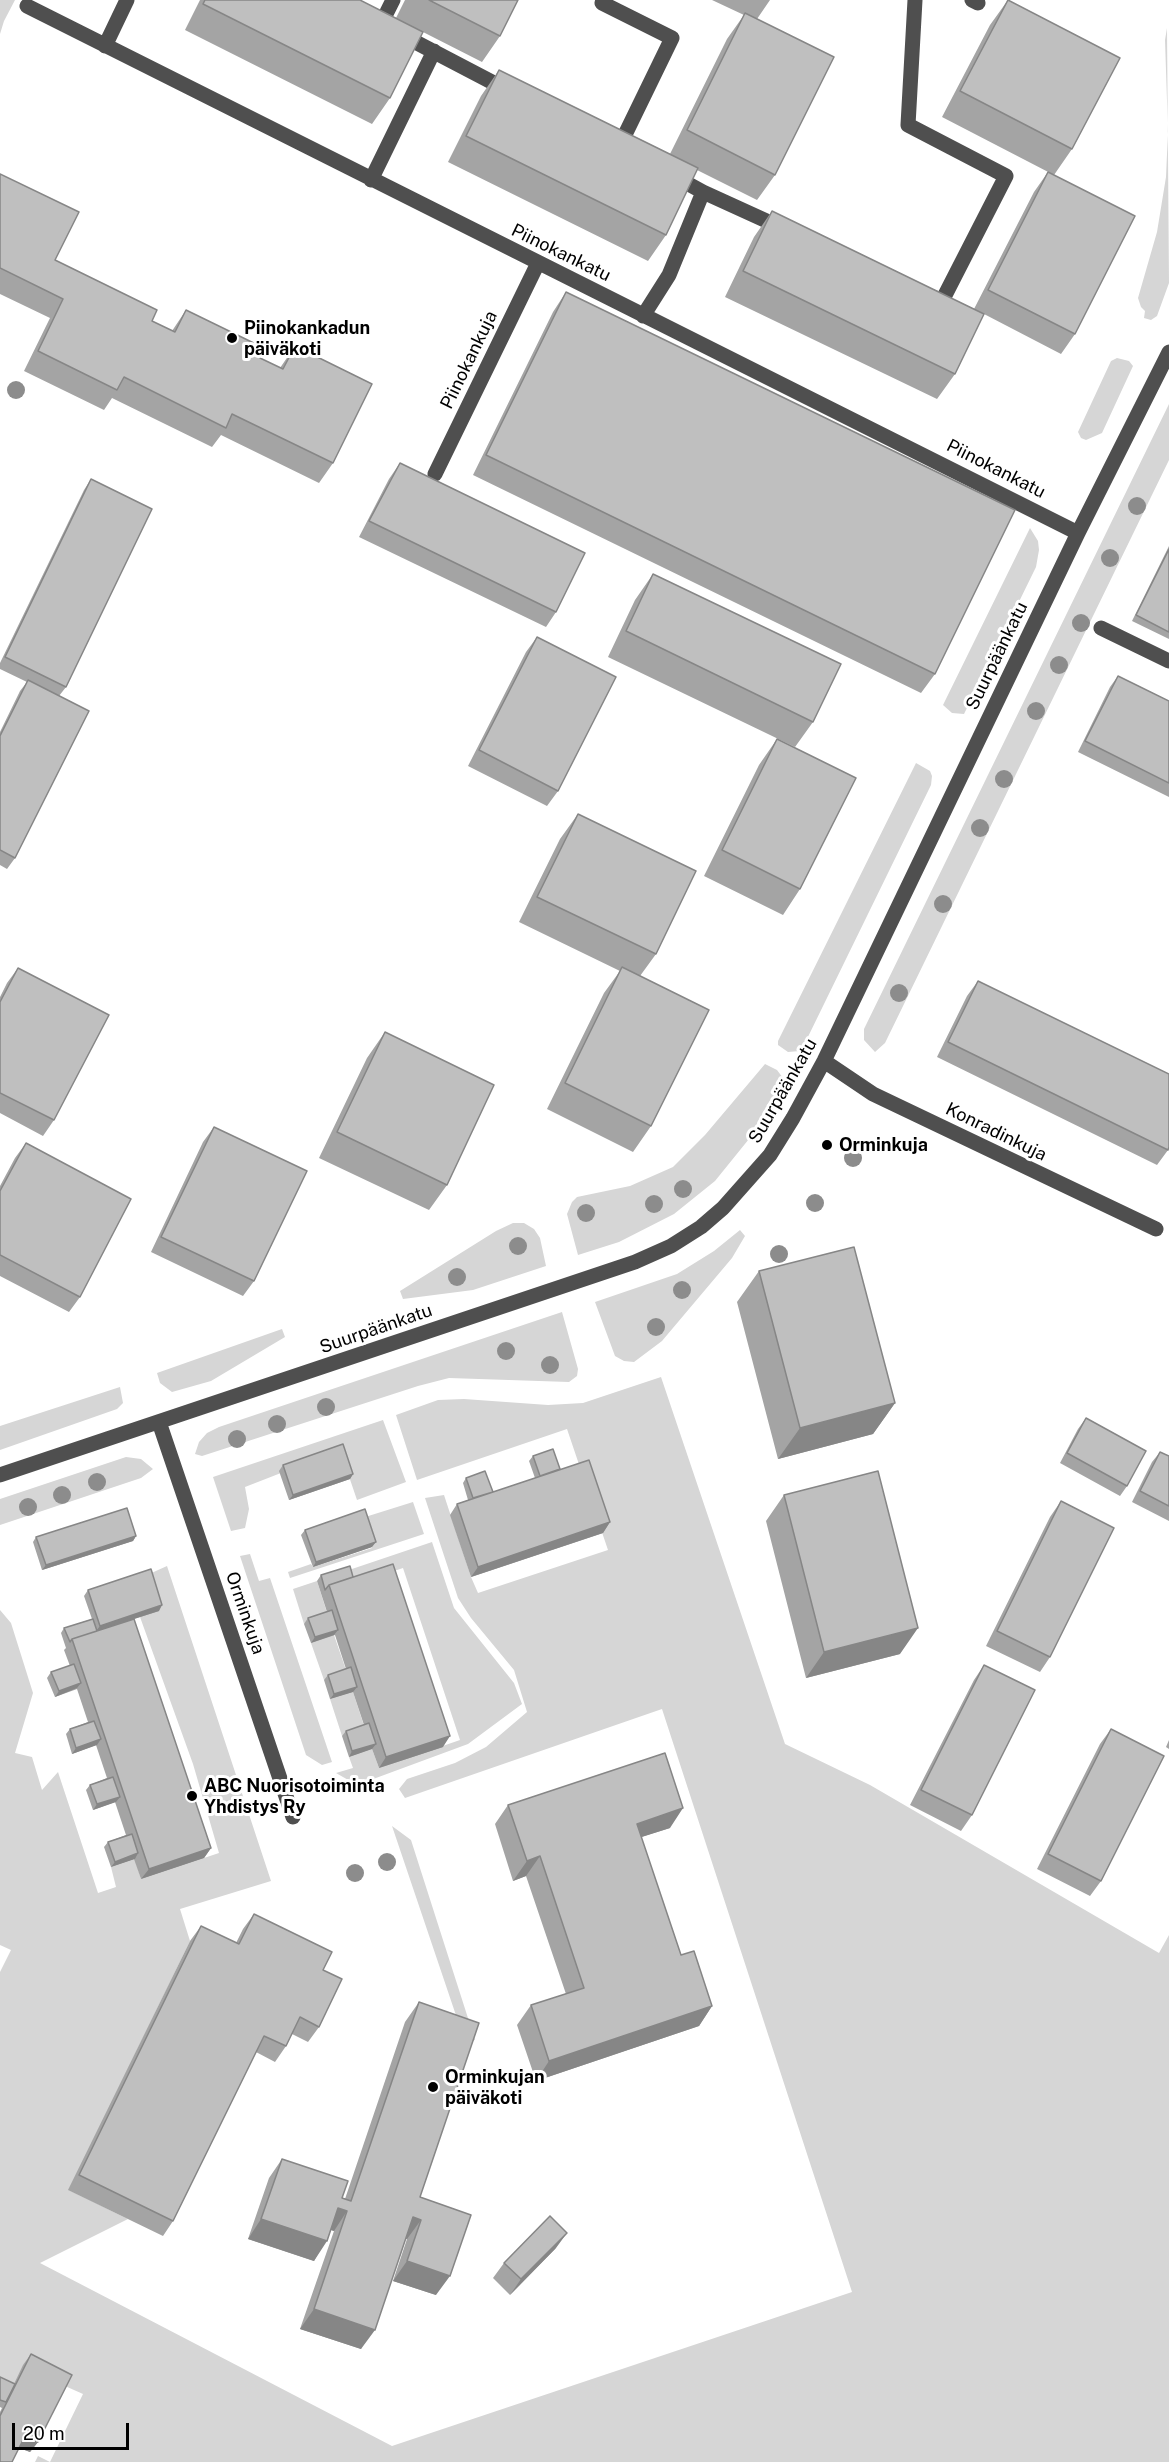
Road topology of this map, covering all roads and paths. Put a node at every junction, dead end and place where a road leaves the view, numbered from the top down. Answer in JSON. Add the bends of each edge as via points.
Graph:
{"nodes":[{"id":1,"x":128,"y":0,"type":"edge"},
{"id":2,"x":393,"y":0,"type":"edge"},
{"id":3,"x":603,"y":0,"type":"edge"},
{"id":4,"x":915,"y":0,"type":"edge"},
{"id":5,"x":27,"y":6,"type":"dead end"},
{"id":6,"x":105,"y":46,"type":"junction"},
{"id":7,"x":434,"y":51,"type":"junction"},
{"id":8,"x":526,"y":99,"type":"edge"},
{"id":9,"x":619,"y":148,"type":"edge"},
{"id":10,"x":661,"y":170,"type":"edge"},
{"id":11,"x":371,"y":180,"type":"junction"},
{"id":12,"x":704,"y":192,"type":"junction"},
{"id":13,"x":801,"y":237,"type":"edge"},
{"id":14,"x":538,"y":263,"type":"junction"},
{"id":15,"x":920,"y":291,"type":"edge"},
{"id":16,"x":644,"y":316,"type":"junction"},
{"id":17,"x":1169,"y":352,"type":"edge"},
{"id":18,"x":435,"y":474,"type":"dead end"},
{"id":19,"x":1078,"y":533,"type":"junction"},
{"id":20,"x":1101,"y":628,"type":"dead end"},
{"id":21,"x":1169,"y":661,"type":"edge"},
{"id":22,"x":824,"y":1061,"type":"junction"},
{"id":23,"x":1156,"y":1230,"type":"dead end"},
{"id":24,"x":159,"y":1422,"type":"junction"},
{"id":25,"x":0,"y":1475,"type":"edge"},
{"id":26,"x":293,"y":1816,"type":"dead end"}],
"edges":[{"from":1,"to":6,"type":"street"},
{"from":2,"to":7,"type":"street","via":[[376,21]]},
{"from":3,"to":9,"type":"street","via":[[602,3],[672,38]]},
{"from":4,"to":15,"type":"street","via":[[908,125],[1006,176],[942,302]]},
{"from":5,"to":6,"type":"street","name":"Piinokankatu"},
{"from":6,"to":11,"type":"street","name":"Piinokankatu"},
{"from":7,"to":8,"type":"street"},
{"from":7,"to":11,"type":"street"},
{"from":10,"to":12,"type":"street"},
{"from":11,"to":14,"type":"street","name":"Piinokankatu"},
{"from":12,"to":13,"type":"street"},
{"from":12,"to":16,"type":"street","via":[[669,275]]},
{"from":14,"to":16,"type":"street","name":"Piinokankatu"},
{"from":14,"to":18,"type":"street","name":"Piinokankuja"},
{"from":16,"to":19,"type":"street","name":"Piinokankatu"},
{"from":17,"to":19,"type":"street","name":"Suurpäänkatu"},
{"from":19,"to":22,"type":"street","name":"Suurpäänkatu"},
{"from":20,"to":21,"type":"street"},
{"from":22,"to":23,"type":"street","name":"Konradinkuja","via":[[873,1094]]},
{"from":22,"to":24,"type":"street","name":"Suurpäänkatu","via":[[794,1118],[742,1189],[701,1227],[671,1246],[635,1262]]},
{"from":24,"to":25,"type":"street","name":"Suurpäänkatu"},
{"from":24,"to":26,"type":"street","name":"Orminkuja"}]}
